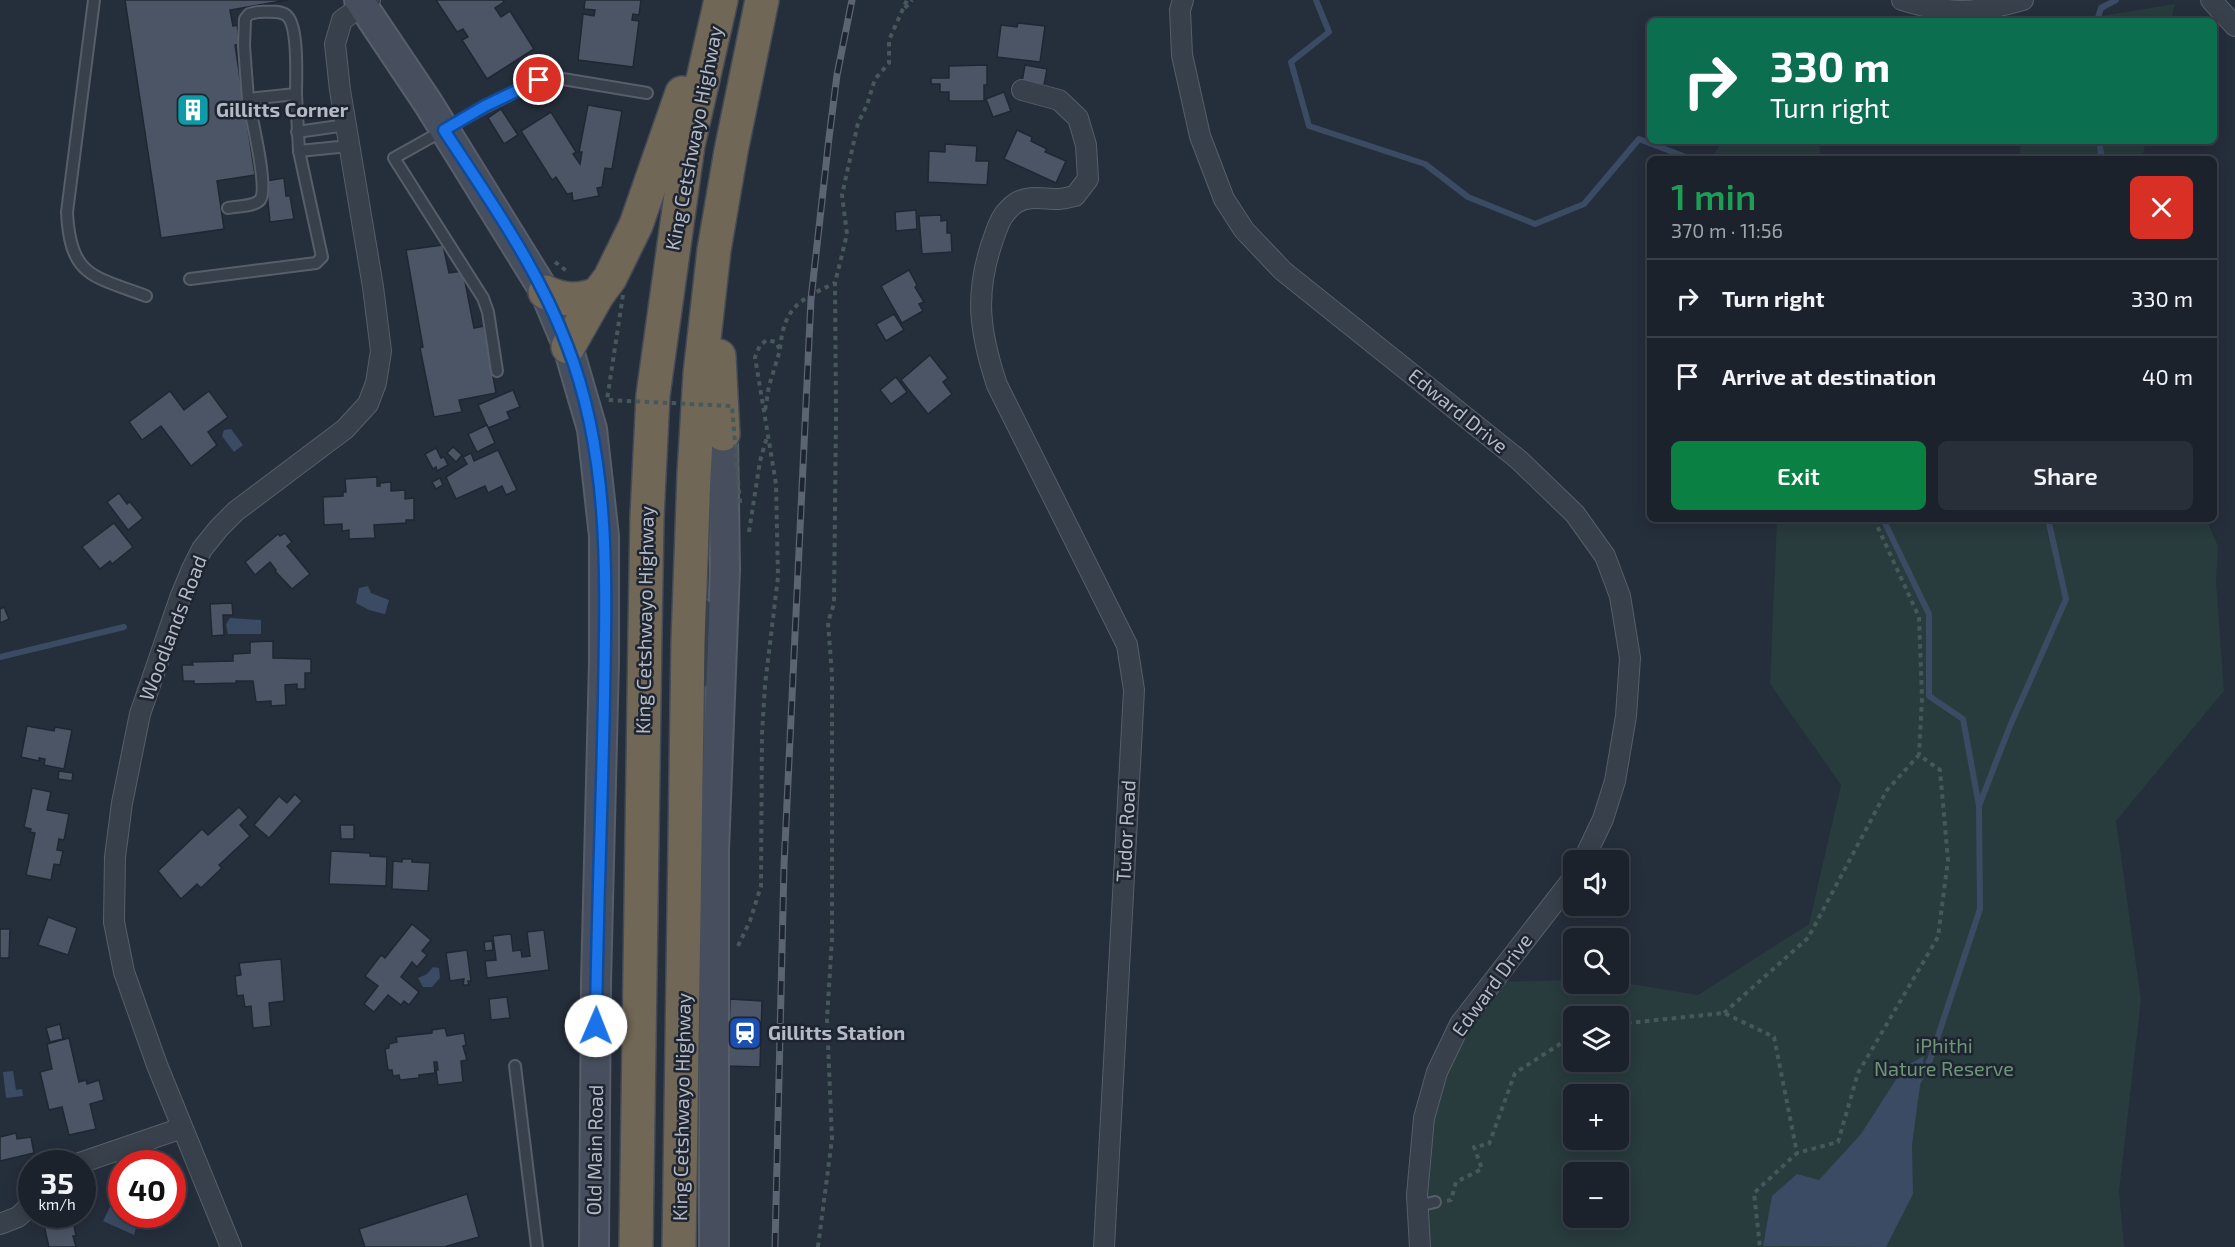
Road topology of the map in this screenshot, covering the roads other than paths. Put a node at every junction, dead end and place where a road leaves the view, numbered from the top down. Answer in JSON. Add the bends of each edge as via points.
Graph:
{"nodes":[{"id":1,"x":94,"y":0,"type":"edge"},
{"id":2,"x":719,"y":0,"type":"edge"},
{"id":3,"x":762,"y":0,"type":"edge"},
{"id":4,"x":1183,"y":0,"type":"edge"},
{"id":5,"x":1902,"y":0,"type":"edge"},
{"id":6,"x":2023,"y":0,"type":"edge"},
{"id":7,"x":2211,"y":0,"type":"edge"},
{"id":8,"x":364,"y":2,"type":"edge"},
{"id":9,"x":2235,"y":26,"type":"edge"},
{"id":10,"x":1022,"y":90,"type":"dead end"},
{"id":11,"x":646,"y":93,"type":"dead end"},
{"id":12,"x":296,"y":94,"type":"junction"},
{"id":13,"x":248,"y":99,"type":"junction"},
{"id":14,"x":346,"y":125,"type":"junction"},
{"id":15,"x":444,"y":130,"type":"junction"},
{"id":16,"x":297,"y":132,"type":"junction"},
{"id":17,"x":349,"y":146,"type":"junction"},
{"id":18,"x":300,"y":151,"type":"junction"},
{"id":19,"x":228,"y":208,"type":"dead end"},
{"id":20,"x":714,"y":250,"type":"junction"},
{"id":21,"x":190,"y":279,"type":"dead end"},
{"id":22,"x":557,"y":283,"type":"junction"},
{"id":23,"x":612,"y":286,"type":"junction"},
{"id":24,"x":146,"y":296,"type":"dead end"},
{"id":25,"x":568,"y":347,"type":"junction"},
{"id":26,"x":497,"y":371,"type":"dead end"},
{"id":27,"x":723,"y":434,"type":"joint"},
{"id":28,"x":691,"y":549,"type":"junction"},
{"id":29,"x":686,"y":747,"type":"junction"},
{"id":30,"x":1588,"y":850,"type":"edge"},
{"id":31,"x":1563,"y":891,"type":"edge"},
{"id":32,"x":515,"y":1066,"type":"dead end"},
{"id":33,"x":182,"y":1128,"type":"junction"},
{"id":34,"x":96,"y":1157,"type":"edge"},
{"id":35,"x":18,"y":1217,"type":"edge"},
{"id":36,"x":0,"y":1224,"type":"edge"},
{"id":37,"x":231,"y":1247,"type":"edge"},
{"id":38,"x":537,"y":1247,"type":"edge"},
{"id":39,"x":594,"y":1247,"type":"edge"},
{"id":40,"x":636,"y":1247,"type":"edge"},
{"id":41,"x":679,"y":1247,"type":"edge"},
{"id":42,"x":714,"y":1247,"type":"edge"},
{"id":43,"x":1104,"y":1247,"type":"edge"},
{"id":44,"x":1420,"y":1247,"type":"edge"}],
"edges":[{"from":1,"to":24,"type":"lane","via":[[68,228],[79,263],[85,269]]},
{"from":2,"to":23,"type":"highway"},
{"from":2,"to":40,"type":"highway","name":"King Cetshwayo Highway","via":[[688,145],[653,395],[648,489]]},
{"from":3,"to":20,"type":"highway","name":"King Cetshwayo Highway"},
{"from":4,"to":30,"type":"street","name":"Edward Drive","via":[[1182,55],[1200,136],[1224,199],[1244,231],[1283,271],[1519,460],[1575,514],[1605,556],[1620,596],[1629,658],[1626,716],[1615,781]]},
{"from":5,"to":6,"type":"street","via":[[1938,10],[1967,12]]},
{"from":7,"to":9,"type":"street"},
{"from":8,"to":14,"type":"street","name":"Woodlands Road","via":[[342,21],[335,44]]},
{"from":8,"to":15,"type":"street","name":"Old Main Road"},
{"from":10,"to":43,"type":"street","name":"Tudor Road","via":[[1059,100],[1078,118],[1086,145],[1088,179],[1075,196],[1031,198],[1017,202],[1002,215],[986,259],[980,308],[985,348],[997,385],[1127,645],[1134,690]]},
{"from":11,"to":15,"type":"lane","via":[[543,78]]},
{"from":12,"to":13,"type":"lane"},
{"from":12,"to":13,"type":"lane","via":[[291,20],[281,13],[258,12],[245,19]]},
{"from":12,"to":16,"type":"lane"},
{"from":13,"to":19,"type":"lane","via":[[263,191],[255,203]]},
{"from":14,"to":16,"type":"lane"},
{"from":14,"to":17,"type":"street","name":"Woodlands Road"},
{"from":15,"to":22,"type":"street","name":"Old Main Road"},
{"from":15,"to":26,"type":"lane","via":[[394,158],[483,298]]},
{"from":16,"to":18,"type":"lane"},
{"from":17,"to":18,"type":"lane"},
{"from":17,"to":33,"type":"street","name":"Woodlands Road","via":[[380,340],[376,383],[368,404],[345,429],[236,511],[202,549],[147,692],[122,803],[114,879],[116,937],[134,1000]]},
{"from":18,"to":21,"type":"lane","via":[[320,260]]},
{"from":20,"to":27,"type":"highway"},
{"from":20,"to":28,"type":"highway","name":"King Cetshwayo Highway","via":[[700,374]]},
{"from":22,"to":23,"type":"highway","via":[[556,297],[581,300]]},
{"from":22,"to":25,"type":"street","name":"Old Main Road"},
{"from":23,"to":25,"type":"highway"},
{"from":25,"to":39,"type":"street","name":"Old Main Road","via":[[592,429],[604,536]]},
{"from":27,"to":42,"type":"street","via":[[725,569],[714,850]]},
{"from":28,"to":29,"type":"highway","name":"King Cetshwayo Highway"},
{"from":28,"to":29,"type":"lane","via":[[702,588],[707,639],[700,697]]},
{"from":29,"to":41,"type":"highway","name":"King Cetshwayo Highway"},
{"from":31,"to":44,"type":"street","name":"Edward Drive","via":[[1460,1024],[1437,1072],[1424,1118],[1426,1204]]},
{"from":32,"to":38,"type":"lane"},
{"from":33,"to":34,"type":"street"},
{"from":33,"to":37,"type":"street","name":"Woodlands Road"},
{"from":35,"to":36,"type":"street"}]}
